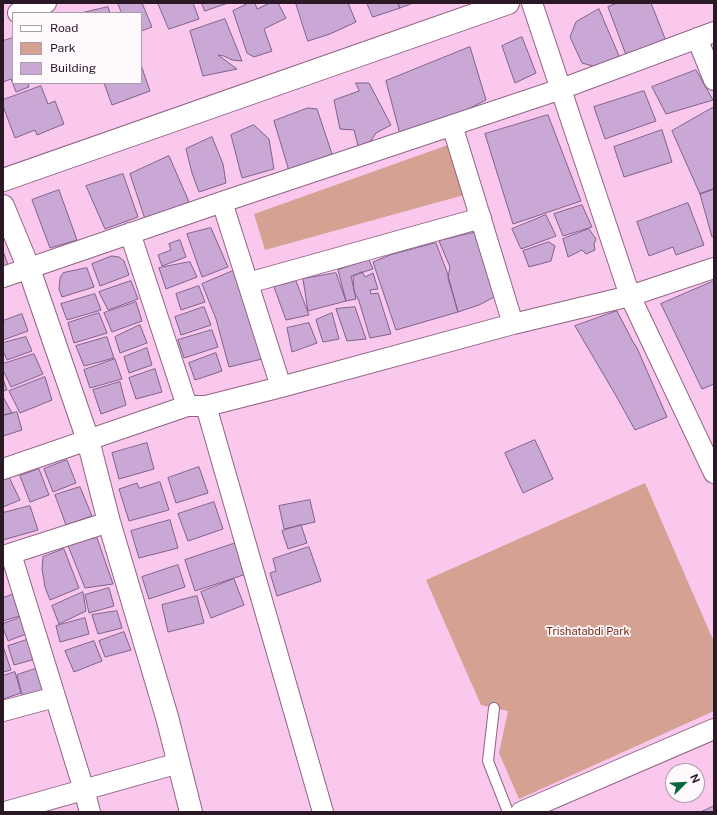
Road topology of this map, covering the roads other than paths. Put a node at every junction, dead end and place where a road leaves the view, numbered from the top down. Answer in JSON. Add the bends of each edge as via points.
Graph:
{"nodes":[{"id":1,"x":46,"y":3,"type":"edge"},
{"id":2,"x":508,"y":3,"type":"edge"},
{"id":3,"x":532,"y":3,"type":"edge"},
{"id":4,"x":21,"y":12,"type":"edge"},
{"id":5,"x":706,"y":35,"type":"edge"},
{"id":6,"x":714,"y":80,"type":"edge"},
{"id":7,"x":561,"y":89,"type":"junction"},
{"id":8,"x":452,"y":125,"type":"junction"},
{"id":9,"x":3,"y":180,"type":"edge"},
{"id":10,"x":222,"y":202,"type":"junction"},
{"id":11,"x":3,"y":206,"type":"edge"},
{"id":12,"x":481,"y":218,"type":"junction"},
{"id":13,"x":130,"y":233,"type":"junction"},
{"id":14,"x":714,"y":268,"type":"edge"},
{"id":15,"x":28,"y":269,"type":"junction"},
{"id":16,"x":3,"y":277,"type":"edge"},
{"id":17,"x":248,"y":283,"type":"junction"},
{"id":18,"x":630,"y":296,"type":"junction"},
{"id":19,"x":513,"y":324,"type":"junction"},
{"id":20,"x":281,"y":387,"type":"junction"},
{"id":21,"x":196,"y":406,"type":"junction"},
{"id":22,"x":88,"y":440,"type":"junction"},
{"id":23,"x":3,"y":469,"type":"edge"},
{"id":24,"x":714,"y":473,"type":"edge"},
{"id":25,"x":109,"y":522,"type":"junction"},
{"id":26,"x":7,"y":555,"type":"edge"},
{"id":27,"x":55,"y":697,"type":"junction"},
{"id":28,"x":494,"y":708,"type":"dead end"},
{"id":29,"x":3,"y":711,"type":"edge"},
{"id":30,"x":714,"y":729,"type":"edge"},
{"id":31,"x":179,"y":763,"type":"junction"},
{"id":32,"x":84,"y":790,"type":"junction"},
{"id":33,"x":5,"y":812,"type":"edge"},
{"id":34,"x":90,"y":812,"type":"edge"},
{"id":35,"x":191,"y":812,"type":"edge"},
{"id":36,"x":324,"y":812,"type":"edge"},
{"id":37,"x":508,"y":812,"type":"edge"},
{"id":38,"x":521,"y":812,"type":"edge"}],
"edges":[{"from":1,"to":4,"type":"street"},
{"from":2,"to":9,"type":"street"},
{"from":3,"to":7,"type":"street"},
{"from":5,"to":6,"type":"street"},
{"from":5,"to":7,"type":"street"},
{"from":7,"to":8,"type":"street"},
{"from":7,"to":18,"type":"street"},
{"from":8,"to":10,"type":"street"},
{"from":8,"to":12,"type":"street"},
{"from":10,"to":13,"type":"street"},
{"from":10,"to":17,"type":"street"},
{"from":11,"to":15,"type":"street"},
{"from":12,"to":17,"type":"street"},
{"from":12,"to":19,"type":"street"},
{"from":13,"to":15,"type":"street"},
{"from":13,"to":21,"type":"street"},
{"from":14,"to":18,"type":"street"},
{"from":15,"to":16,"type":"street"},
{"from":15,"to":22,"type":"street"},
{"from":17,"to":20,"type":"street"},
{"from":18,"to":19,"type":"street"},
{"from":18,"to":24,"type":"street"},
{"from":19,"to":20,"type":"street"},
{"from":20,"to":21,"type":"street"},
{"from":21,"to":22,"type":"street"},
{"from":21,"to":36,"type":"street"},
{"from":22,"to":23,"type":"street"},
{"from":22,"to":25,"type":"street"},
{"from":25,"to":26,"type":"street"},
{"from":25,"to":31,"type":"street"},
{"from":26,"to":27,"type":"street"},
{"from":27,"to":29,"type":"street"},
{"from":27,"to":32,"type":"street"},
{"from":28,"to":37,"type":"lane","via":[[488,761]]},
{"from":30,"to":38,"type":"street"},
{"from":31,"to":32,"type":"street"},
{"from":31,"to":35,"type":"street"},
{"from":32,"to":33,"type":"street"},
{"from":32,"to":34,"type":"street"}]}
